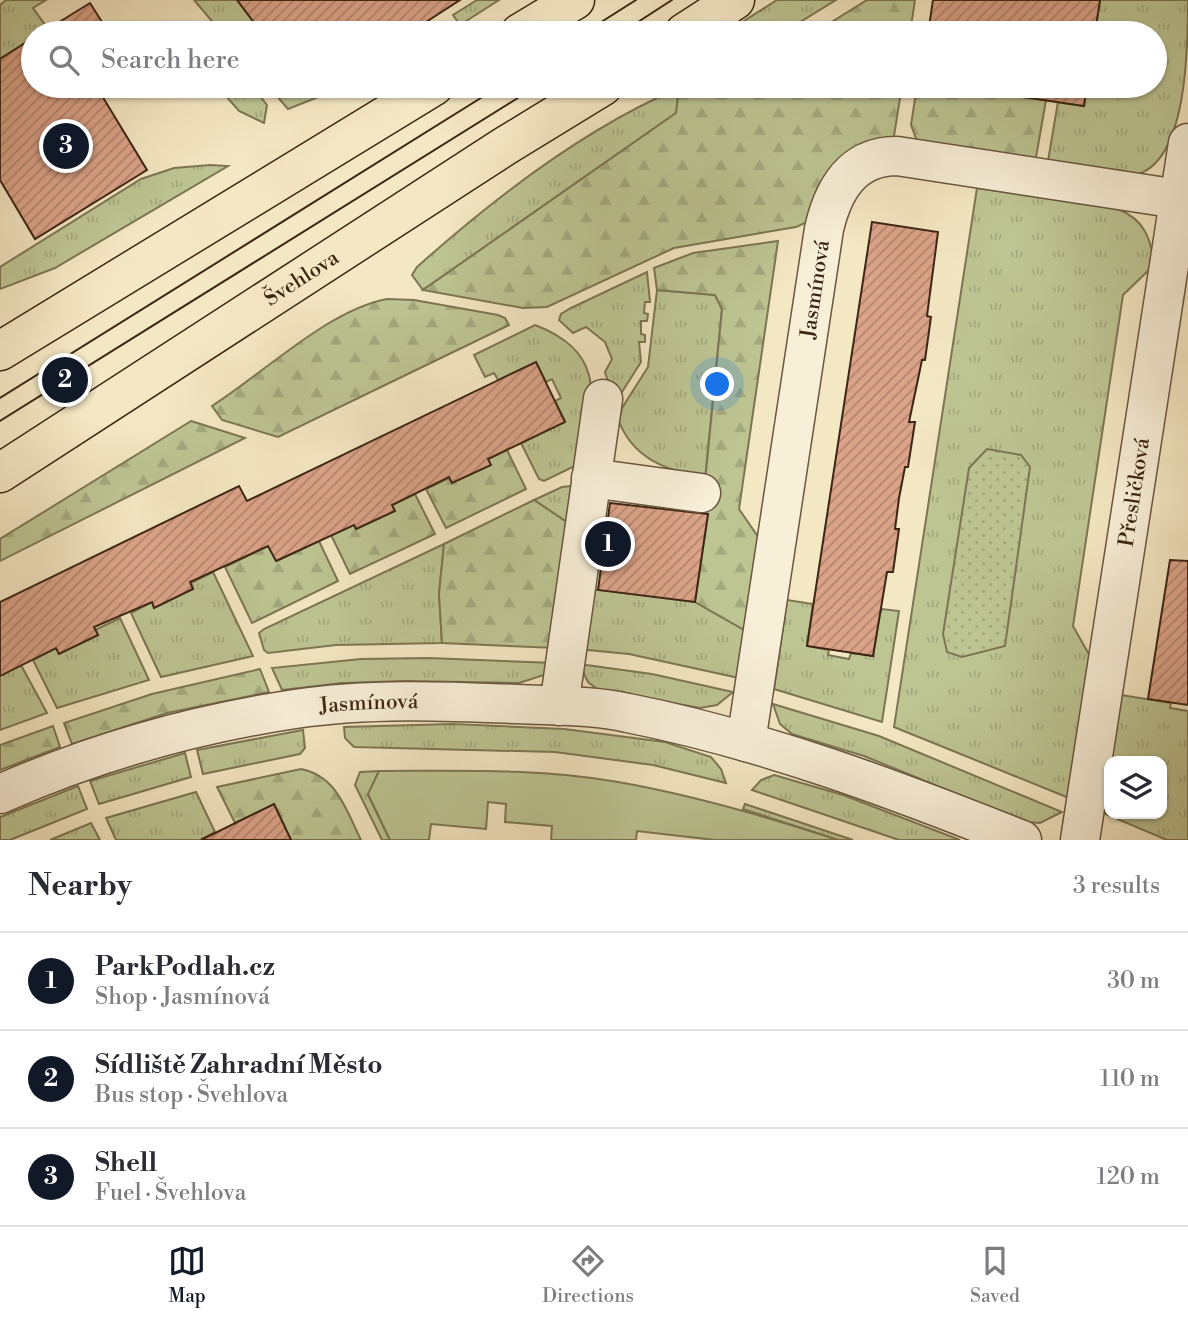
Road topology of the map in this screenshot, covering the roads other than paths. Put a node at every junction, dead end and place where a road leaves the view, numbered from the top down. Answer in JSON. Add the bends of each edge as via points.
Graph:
{"nodes":[{"id":1,"x":575,"y":0,"type":"edge"},
{"id":2,"x":735,"y":0,"type":"edge"},
{"id":3,"x":540,"y":21,"type":"edge"},
{"id":4,"x":703,"y":21,"type":"edge"},
{"id":5,"x":414,"y":98,"type":"edge"},
{"id":6,"x":583,"y":98,"type":"edge"},
{"id":7,"x":1188,"y":143,"type":"edge"},
{"id":8,"x":1178,"y":199,"type":"junction"},
{"id":9,"x":0,"y":351,"type":"edge"},
{"id":10,"x":603,"y":399,"type":"dead end"},
{"id":11,"x":0,"y":473,"type":"edge"},
{"id":12,"x":591,"y":478,"type":"junction"},
{"id":13,"x":701,"y":493,"type":"dead end"},
{"id":14,"x":559,"y":706,"type":"junction"},
{"id":15,"x":746,"y":742,"type":"junction"},
{"id":16,"x":0,"y":794,"type":"edge"},
{"id":17,"x":1022,"y":840,"type":"edge"},
{"id":18,"x":1080,"y":840,"type":"edge"}],
"edges":[{"from":1,"to":3,"type":"main road"},
{"from":2,"to":4,"type":"main road"},
{"from":5,"to":9,"type":"main road"},
{"from":6,"to":11,"type":"main road","name":"Švehlova"},
{"from":7,"to":8,"type":"street","name":"Přesličková"},
{"from":8,"to":15,"type":"street","name":"Jasmínová","via":[[897,156],[870,160],[840,183],[824,229]]},
{"from":8,"to":18,"type":"street","name":"Přesličková"},
{"from":10,"to":12,"type":"street"},
{"from":12,"to":13,"type":"street"},
{"from":12,"to":14,"type":"street"},
{"from":14,"to":15,"type":"street","name":"Jasmínová","via":[[625,712]]},
{"from":14,"to":16,"type":"street","name":"Jasmínová","via":[[412,701],[295,709],[143,744]]},
{"from":15,"to":17,"type":"street","name":"Jasmínová","via":[[856,777]]}]}
